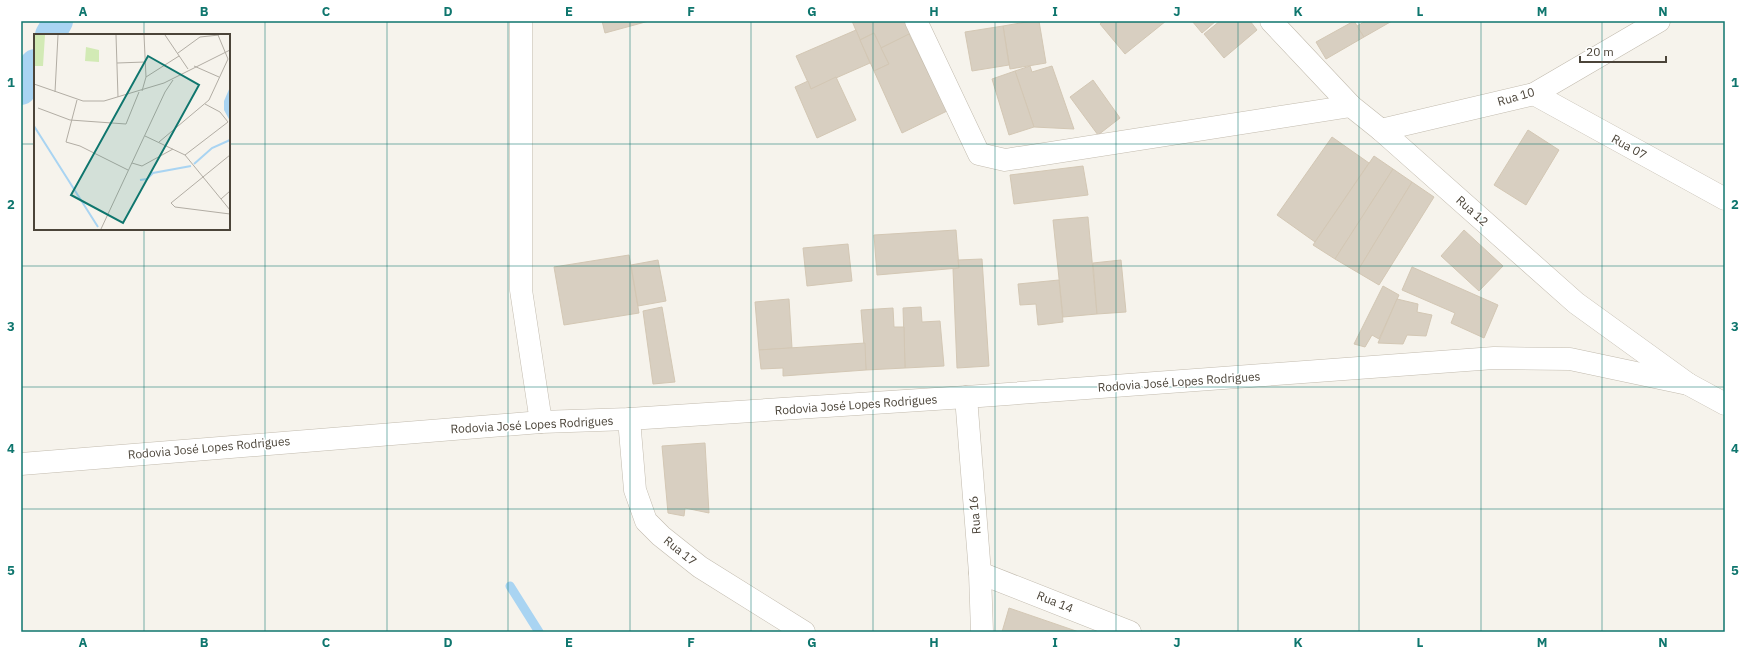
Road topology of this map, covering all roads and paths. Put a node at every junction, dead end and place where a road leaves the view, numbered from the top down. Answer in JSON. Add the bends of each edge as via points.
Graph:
{"nodes":[{"id":1,"x":521,"y":21,"type":"edge"},
{"id":2,"x":916,"y":21,"type":"edge"},
{"id":3,"x":1272,"y":21,"type":"edge"},
{"id":4,"x":1659,"y":21,"type":"edge"},
{"id":5,"x":1534,"y":94,"type":"junction"},
{"id":6,"x":1351,"y":106,"type":"junction"},
{"id":7,"x":1381,"y":130,"type":"junction"},
{"id":8,"x":1725,"y":200,"type":"edge"},
{"id":9,"x":1688,"y":384,"type":"junction"},
{"id":10,"x":966,"y":397,"type":"junction"},
{"id":11,"x":1725,"y":404,"type":"edge"},
{"id":12,"x":629,"y":419,"type":"junction"},
{"id":13,"x":541,"y":422,"type":"junction"},
{"id":14,"x":21,"y":464,"type":"edge"},
{"id":15,"x":980,"y":573,"type":"junction"},
{"id":16,"x":804,"y":632,"type":"edge"},
{"id":17,"x":982,"y":632,"type":"edge"},
{"id":18,"x":1130,"y":632,"type":"edge"}],
"edges":[{"from":1,"to":13,"type":"street","via":[[521,290]]},
{"from":2,"to":6,"type":"street","via":[[979,154],[1005,160]]},
{"from":3,"to":6,"type":"street","name":"Rua 12"},
{"from":4,"to":5,"type":"street","name":"Rua 10"},
{"from":5,"to":7,"type":"street","name":"Rua 10"},
{"from":5,"to":8,"type":"street","name":"Rua 07"},
{"from":6,"to":7,"type":"street","name":"Rua 12"},
{"from":7,"to":9,"type":"street","name":"Rua 12","via":[[1576,303]]},
{"from":9,"to":10,"type":"street","name":"Rodovia José Lopes Rodrigues","via":[[1570,359],[1494,358]]},
{"from":9,"to":11,"type":"street"},
{"from":10,"to":12,"type":"street","name":"Rodovia José Lopes Rodrigues"},
{"from":10,"to":15,"type":"street","name":"Rua 16"},
{"from":12,"to":13,"type":"street","name":"Rodovia José Lopes Rodrigues"},
{"from":12,"to":16,"type":"street","name":"Rua 17","via":[[635,490],[646,521],[700,567]]},
{"from":13,"to":14,"type":"street","name":"Rodovia José Lopes Rodrigues"},
{"from":15,"to":17,"type":"street","name":"Rua 16"},
{"from":15,"to":18,"type":"street","name":"Rua 14"}]}
